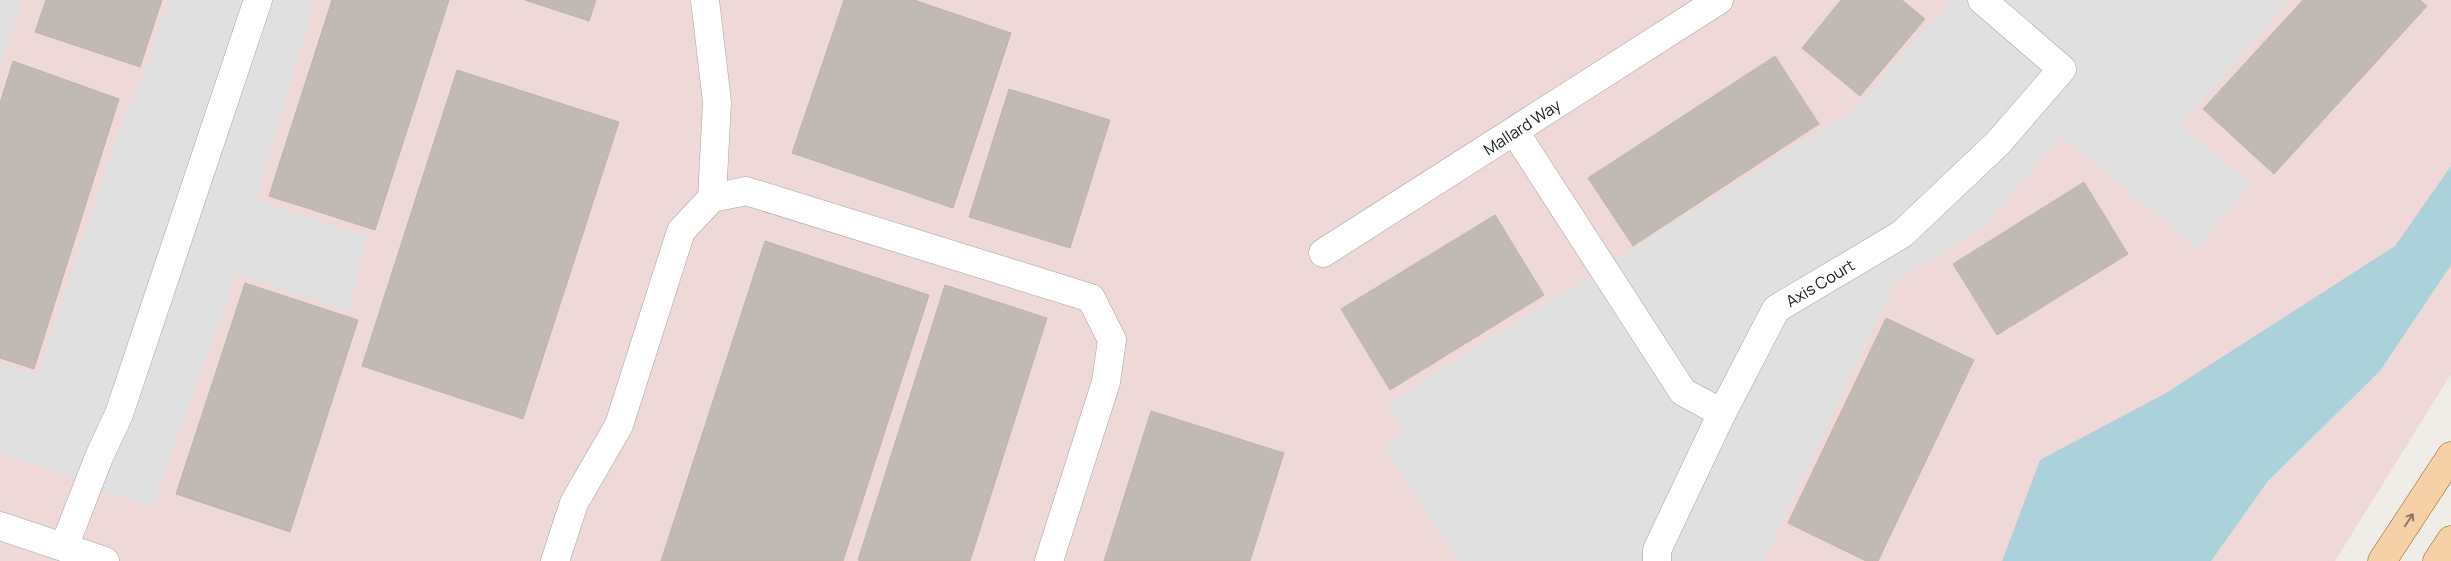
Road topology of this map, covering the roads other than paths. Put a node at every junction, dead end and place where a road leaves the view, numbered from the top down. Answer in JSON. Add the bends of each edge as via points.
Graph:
{"nodes":[{"id":1,"x":258,"y":0,"type":"edge"},
{"id":2,"x":706,"y":0,"type":"edge"},
{"id":3,"x":1719,"y":0,"type":"edge"},
{"id":4,"x":1982,"y":0,"type":"edge"},
{"id":5,"x":1515,"y":132,"type":"junction"},
{"id":6,"x":712,"y":198,"type":"junction"},
{"id":7,"x":1323,"y":253,"type":"dead end"},
{"id":8,"x":1722,"y":413,"type":"junction"},
{"id":9,"x":2451,"y":456,"type":"edge"},
{"id":10,"x":0,"y":526,"type":"edge"},
{"id":11,"x":2451,"y":540,"type":"edge"},
{"id":12,"x":64,"y":548,"type":"junction"},
{"id":13,"x":105,"y":561,"type":"edge"},
{"id":14,"x":555,"y":561,"type":"edge"},
{"id":15,"x":1049,"y":561,"type":"edge"},
{"id":16,"x":1657,"y":561,"type":"edge"},
{"id":17,"x":2382,"y":561,"type":"edge"},
{"id":18,"x":2437,"y":561,"type":"edge"}],
"edges":[{"from":1,"to":12,"type":"street","via":[[119,414]]},
{"from":2,"to":6,"type":"street","via":[[717,102]]},
{"from":3,"to":5,"type":"street","name":"Mallard Way"},
{"from":4,"to":8,"type":"street","name":"Axis Court","via":[[2062,69],[1998,144],[1902,234],[1776,308]]},
{"from":5,"to":7,"type":"street","name":"Mallard Way"},
{"from":5,"to":8,"type":"street","via":[[1683,392]]},
{"from":6,"to":14,"type":"street","via":[[681,231],[619,425],[574,503]]},
{"from":6,"to":15,"type":"street","via":[[746,191],[1091,298],[1112,340],[1106,382]]},
{"from":8,"to":16,"type":"street","via":[[1656,550]]},
{"from":17,"to":9,"type":"main road","one_way":true},
{"from":10,"to":12,"type":"street"},
{"from":11,"to":18,"type":"main road"},
{"from":12,"to":13,"type":"street"}]}
